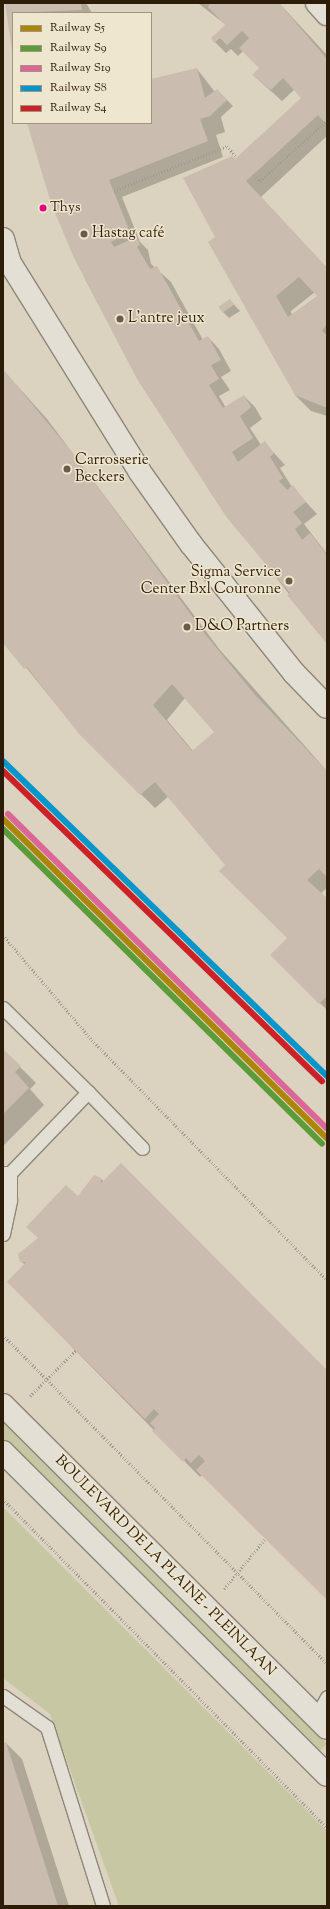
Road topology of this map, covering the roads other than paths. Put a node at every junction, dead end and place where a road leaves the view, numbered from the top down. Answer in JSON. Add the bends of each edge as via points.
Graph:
{"nodes":[{"id":1,"x":317,"y":3,"type":"edge"},
{"id":2,"x":327,"y":14,"type":"edge"},
{"id":3,"x":3,"y":239,"type":"edge"},
{"id":4,"x":6,"y":261,"type":"edge"},
{"id":5,"x":327,"y":707,"type":"edge"},
{"id":6,"x":3,"y":1008,"type":"edge"},
{"id":7,"x":88,"y":1092,"type":"junction"},
{"id":8,"x":142,"y":1148,"type":"dead end"},
{"id":9,"x":7,"y":1173,"type":"edge"},
{"id":10,"x":3,"y":1234,"type":"edge"},
{"id":11,"x":3,"y":1404,"type":"edge"},
{"id":12,"x":3,"y":1452,"type":"edge"},
{"id":13,"x":3,"y":1696,"type":"edge"},
{"id":14,"x":327,"y":1697,"type":"edge"},
{"id":15,"x":321,"y":1723,"type":"edge"},
{"id":16,"x":327,"y":1775,"type":"edge"},
{"id":17,"x":103,"y":1906,"type":"edge"}],
"edges":[{"from":1,"to":2,"type":"main road"},
{"from":3,"to":4,"type":"main road"},
{"from":4,"to":5,"type":"main road","via":[[140,472],[191,544],[294,673]]},
{"from":6,"to":7,"type":"lane"},
{"from":7,"to":8,"type":"lane"},
{"from":7,"to":9,"type":"lane"},
{"from":9,"to":10,"type":"lane","via":[[10,1200]]},
{"from":11,"to":15,"type":"main road","name":"BOULEVARD DE LA PLAINE - PLEINLAAN"},
{"from":12,"to":16,"type":"main road"},
{"from":13,"to":17,"type":"lane","via":[[47,1727]]},
{"from":14,"to":15,"type":"lane"}]}
